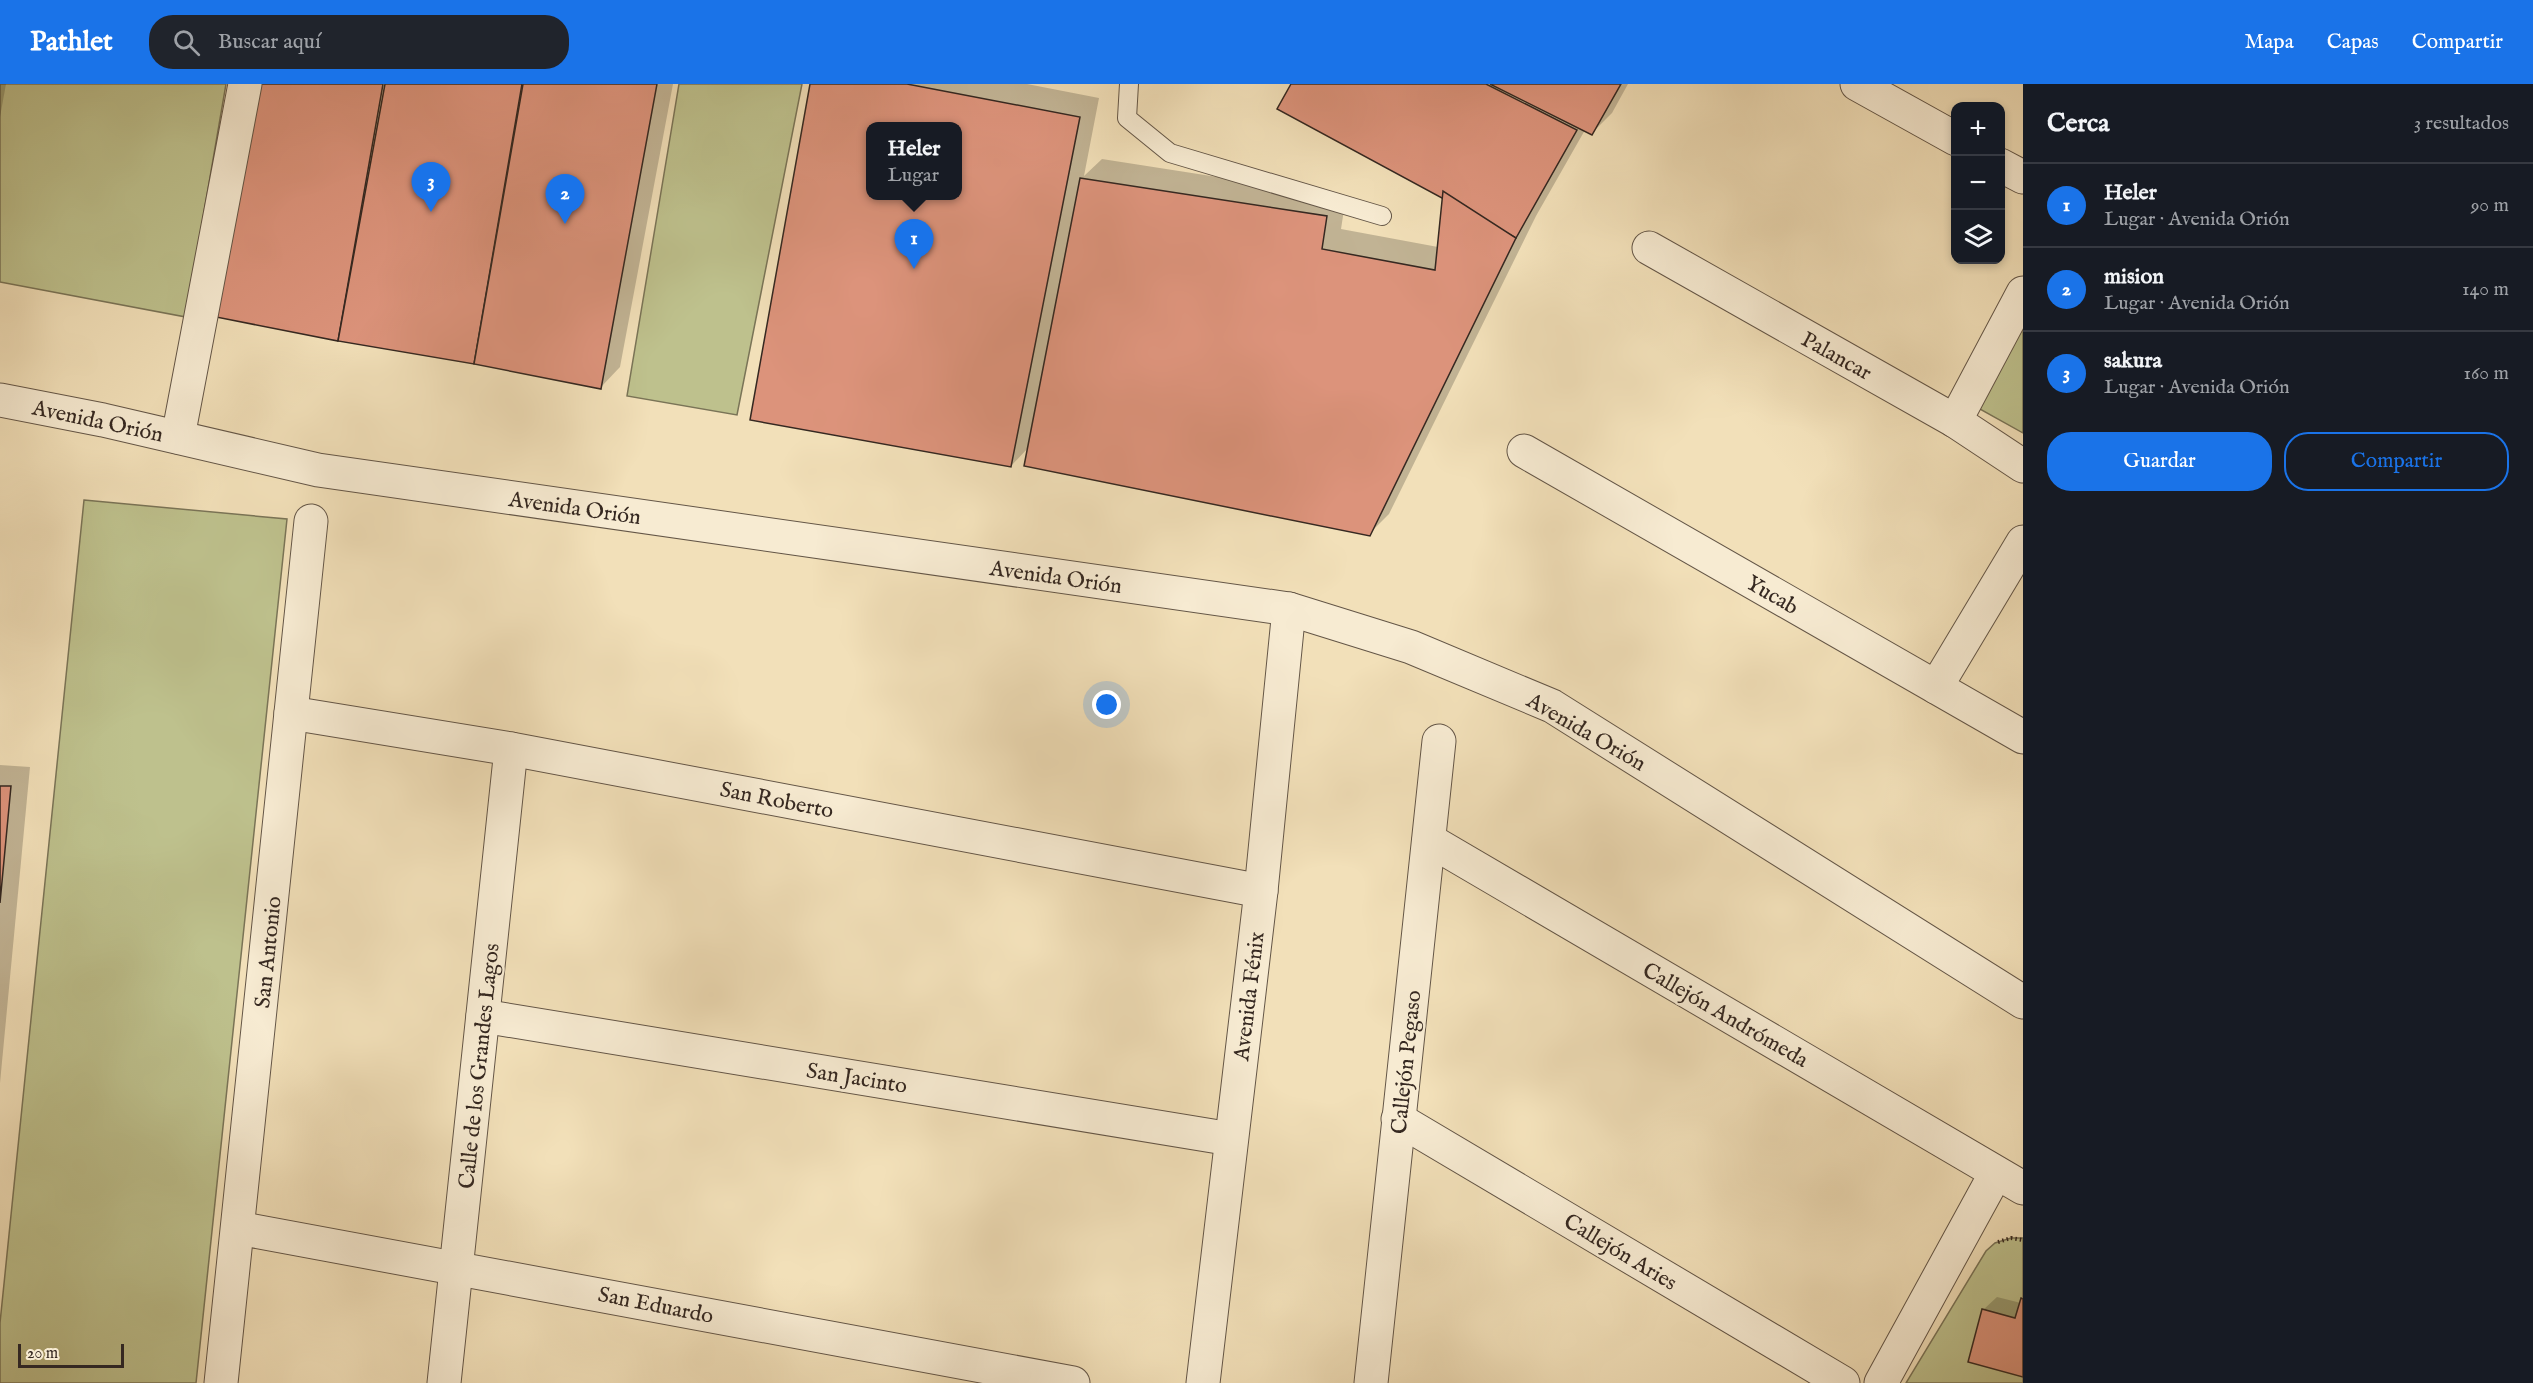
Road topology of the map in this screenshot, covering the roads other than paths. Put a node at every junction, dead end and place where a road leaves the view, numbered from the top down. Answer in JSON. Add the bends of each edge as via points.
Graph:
{"nodes":[{"id":1,"x":245,"y":84,"type":"edge"},
{"id":2,"x":1129,"y":84,"type":"edge"},
{"id":3,"x":1857,"y":84,"type":"edge"},
{"id":4,"x":1951,"y":137,"type":"edge"},
{"id":5,"x":2005,"y":167,"type":"edge"},
{"id":6,"x":2023,"y":177,"type":"edge"},
{"id":7,"x":1382,"y":216,"type":"dead end"},
{"id":8,"x":1649,"y":248,"type":"dead end"},
{"id":9,"x":2023,"y":293,"type":"edge"},
{"id":10,"x":0,"y":400,"type":"edge"},
{"id":11,"x":1955,"y":421,"type":"junction"},
{"id":12,"x":178,"y":437,"type":"junction"},
{"id":13,"x":1524,"y":452,"type":"dead end"},
{"id":14,"x":2023,"y":466,"type":"edge"},
{"id":15,"x":311,"y":521,"type":"dead end"},
{"id":16,"x":2023,"y":542,"type":"edge"},
{"id":17,"x":1289,"y":609,"type":"junction"},
{"id":18,"x":1936,"y":687,"type":"junction"},
{"id":19,"x":291,"y":713,"type":"junction"},
{"id":20,"x":2023,"y":737,"type":"edge"},
{"id":21,"x":1439,"y":741,"type":"dead end"},
{"id":22,"x":511,"y":749,"type":"junction"},
{"id":23,"x":1429,"y":840,"type":"junction"},
{"id":24,"x":1261,"y":891,"type":"junction"},
{"id":25,"x":2023,"y":1002,"type":"edge"},
{"id":26,"x":483,"y":1016,"type":"junction"},
{"id":27,"x":1398,"y":1119,"type":"junction"},
{"id":28,"x":1231,"y":1138,"type":"junction"},
{"id":29,"x":2010,"y":1180,"type":"edge"},
{"id":30,"x":238,"y":1228,"type":"junction"},
{"id":31,"x":458,"y":1267,"type":"junction"},
{"id":32,"x":221,"y":1383,"type":"edge"},
{"id":33,"x":444,"y":1383,"type":"edge"},
{"id":34,"x":1073,"y":1383,"type":"edge"},
{"id":35,"x":1203,"y":1383,"type":"edge"},
{"id":36,"x":1371,"y":1383,"type":"edge"},
{"id":37,"x":1844,"y":1383,"type":"edge"},
{"id":38,"x":1881,"y":1383,"type":"edge"}],
"edges":[{"from":1,"to":12,"type":"street"},
{"from":2,"to":7,"type":"lane","via":[[1127,118],[1170,153]]},
{"from":3,"to":4,"type":"street"},
{"from":5,"to":6,"type":"street"},
{"from":8,"to":11,"type":"street","name":"Palancar"},
{"from":9,"to":11,"type":"street"},
{"from":10,"to":12,"type":"street","name":"Avenida Orión"},
{"from":11,"to":14,"type":"street","name":"Palancar"},
{"from":12,"to":17,"type":"street","name":"Avenida Orión","via":[[318,470]]},
{"from":13,"to":18,"type":"street","name":"Yucab"},
{"from":15,"to":19,"type":"street","name":"San Antonio"},
{"from":16,"to":18,"type":"street"},
{"from":17,"to":24,"type":"street","name":"Avenida Fénix"},
{"from":17,"to":25,"type":"street","name":"Avenida Orión","via":[[1411,647],[1552,706]]},
{"from":18,"to":20,"type":"street","name":"Yucab"},
{"from":19,"to":22,"type":"street","name":"San Roberto"},
{"from":19,"to":30,"type":"street","name":"San Antonio"},
{"from":21,"to":23,"type":"street","name":"Callejón Pegaso"},
{"from":22,"to":24,"type":"street","name":"San Roberto"},
{"from":22,"to":26,"type":"street","name":"Calle de los Grandes Lagos"},
{"from":23,"to":27,"type":"street","name":"Callejón Pegaso"},
{"from":23,"to":29,"type":"street","name":"Callejón Andrómeda"},
{"from":24,"to":28,"type":"street","name":"Avenida Fénix"},
{"from":26,"to":28,"type":"street","name":"San Jacinto"},
{"from":26,"to":31,"type":"street","name":"Calle de los Grandes Lagos"},
{"from":27,"to":36,"type":"street","name":"Callejón Pegaso"},
{"from":27,"to":37,"type":"street","name":"Callejón Aries"},
{"from":28,"to":35,"type":"street","name":"Avenida Fénix"},
{"from":29,"to":38,"type":"street"},
{"from":30,"to":31,"type":"street","name":"San Eduardo"},
{"from":30,"to":32,"type":"street","name":"San Antonio"},
{"from":31,"to":33,"type":"street","name":"Calle de los Grandes Lagos"},
{"from":31,"to":34,"type":"street","name":"San Eduardo"}]}
